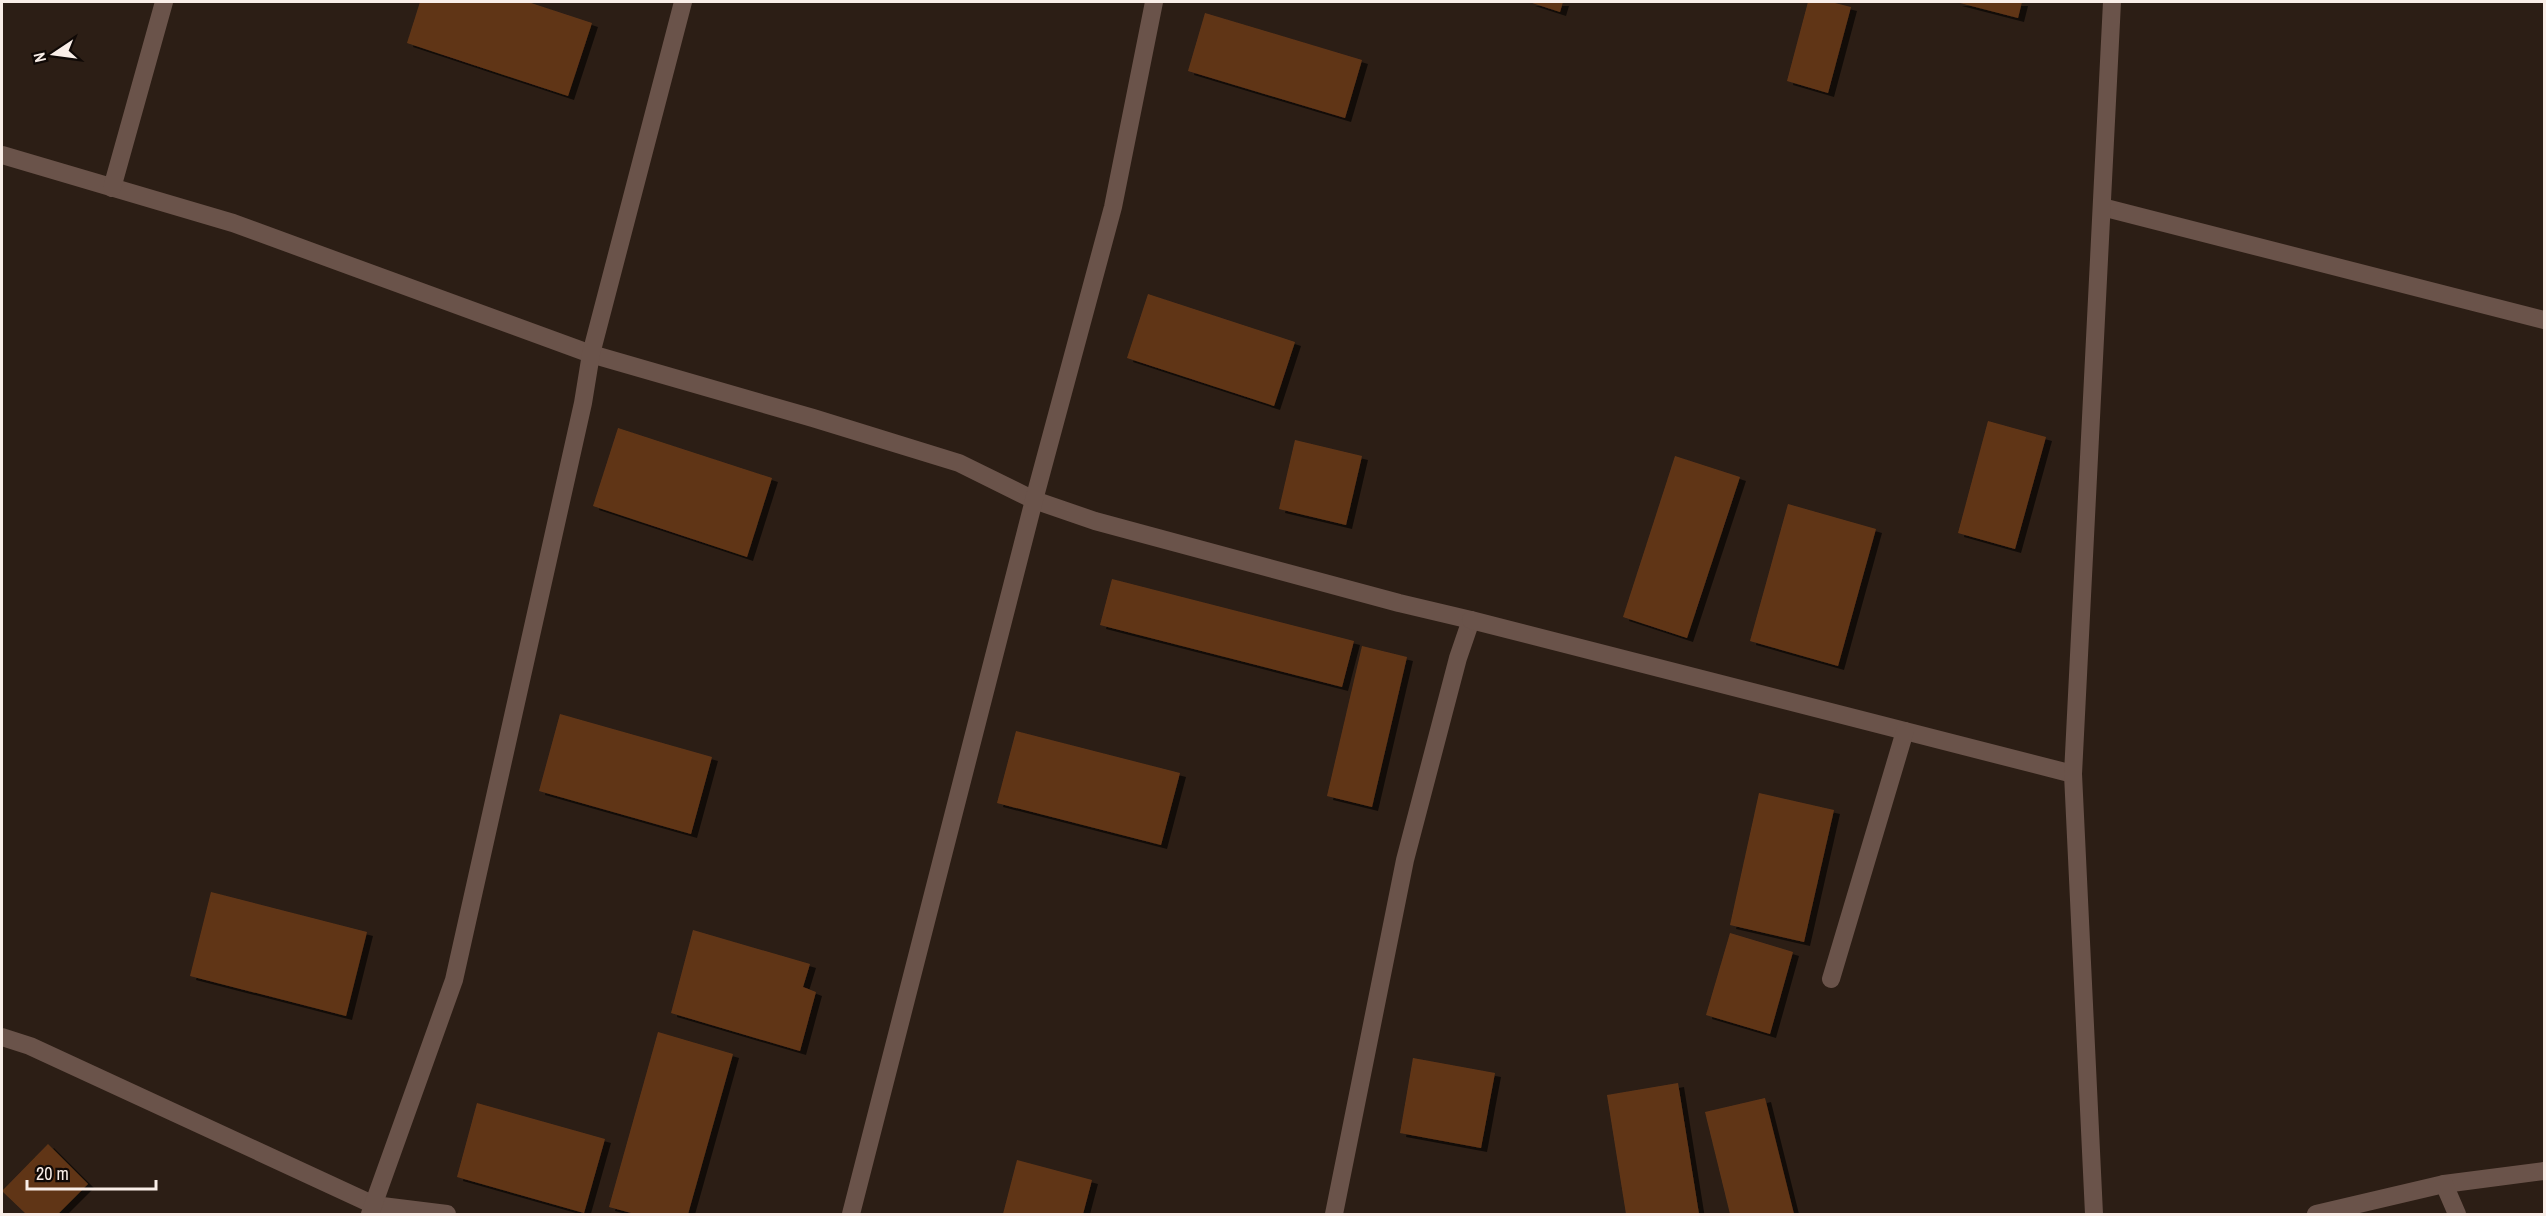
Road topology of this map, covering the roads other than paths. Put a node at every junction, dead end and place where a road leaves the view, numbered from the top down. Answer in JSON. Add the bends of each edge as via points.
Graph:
{"nodes":[{"id":1,"x":164,"y":2,"type":"edge"},
{"id":2,"x":683,"y":2,"type":"edge"},
{"id":3,"x":1154,"y":2,"type":"edge"},
{"id":4,"x":2112,"y":2,"type":"edge"},
{"id":5,"x":2,"y":155,"type":"edge"},
{"id":6,"x":112,"y":188,"type":"junction"},
{"id":7,"x":2102,"y":207,"type":"junction"},
{"id":8,"x":2544,"y":320,"type":"edge"},
{"id":9,"x":591,"y":354,"type":"junction"},
{"id":10,"x":1034,"y":500,"type":"junction"},
{"id":11,"x":1471,"y":620,"type":"junction"},
{"id":12,"x":1905,"y":731,"type":"junction"},
{"id":13,"x":2073,"y":774,"type":"junction"},
{"id":14,"x":1831,"y":980,"type":"dead end"},
{"id":15,"x":2,"y":1037,"type":"edge"},
{"id":16,"x":2544,"y":1171,"type":"edge"},
{"id":17,"x":2444,"y":1184,"type":"junction"},
{"id":18,"x":372,"y":1210,"type":"edge"},
{"id":19,"x":447,"y":1215,"type":"edge"},
{"id":20,"x":851,"y":1215,"type":"edge"},
{"id":21,"x":1334,"y":1215,"type":"edge"},
{"id":22,"x":2094,"y":1215,"type":"edge"},
{"id":23,"x":2316,"y":1215,"type":"edge"},
{"id":24,"x":2457,"y":1215,"type":"edge"}],
"edges":[{"from":1,"to":6,"type":"street"},
{"from":2,"to":9,"type":"street"},
{"from":3,"to":10,"type":"street","via":[[1113,207]]},
{"from":4,"to":7,"type":"street"},
{"from":5,"to":6,"type":"street"},
{"from":6,"to":9,"type":"street","via":[[233,223]]},
{"from":7,"to":8,"type":"street"},
{"from":7,"to":13,"type":"street"},
{"from":9,"to":10,"type":"street","via":[[958,464]]},
{"from":9,"to":18,"type":"street","via":[[584,403],[454,980]]},
{"from":10,"to":11,"type":"street","via":[[1095,521]]},
{"from":10,"to":20,"type":"street"},
{"from":11,"to":12,"type":"street"},
{"from":11,"to":21,"type":"street","via":[[1405,860]]},
{"from":12,"to":13,"type":"street"},
{"from":12,"to":14,"type":"street"},
{"from":13,"to":22,"type":"street"},
{"from":15,"to":18,"type":"street","via":[[30,1046]]},
{"from":16,"to":17,"type":"street"},
{"from":17,"to":23,"type":"street"},
{"from":17,"to":24,"type":"street"},
{"from":18,"to":19,"type":"street"}]}
